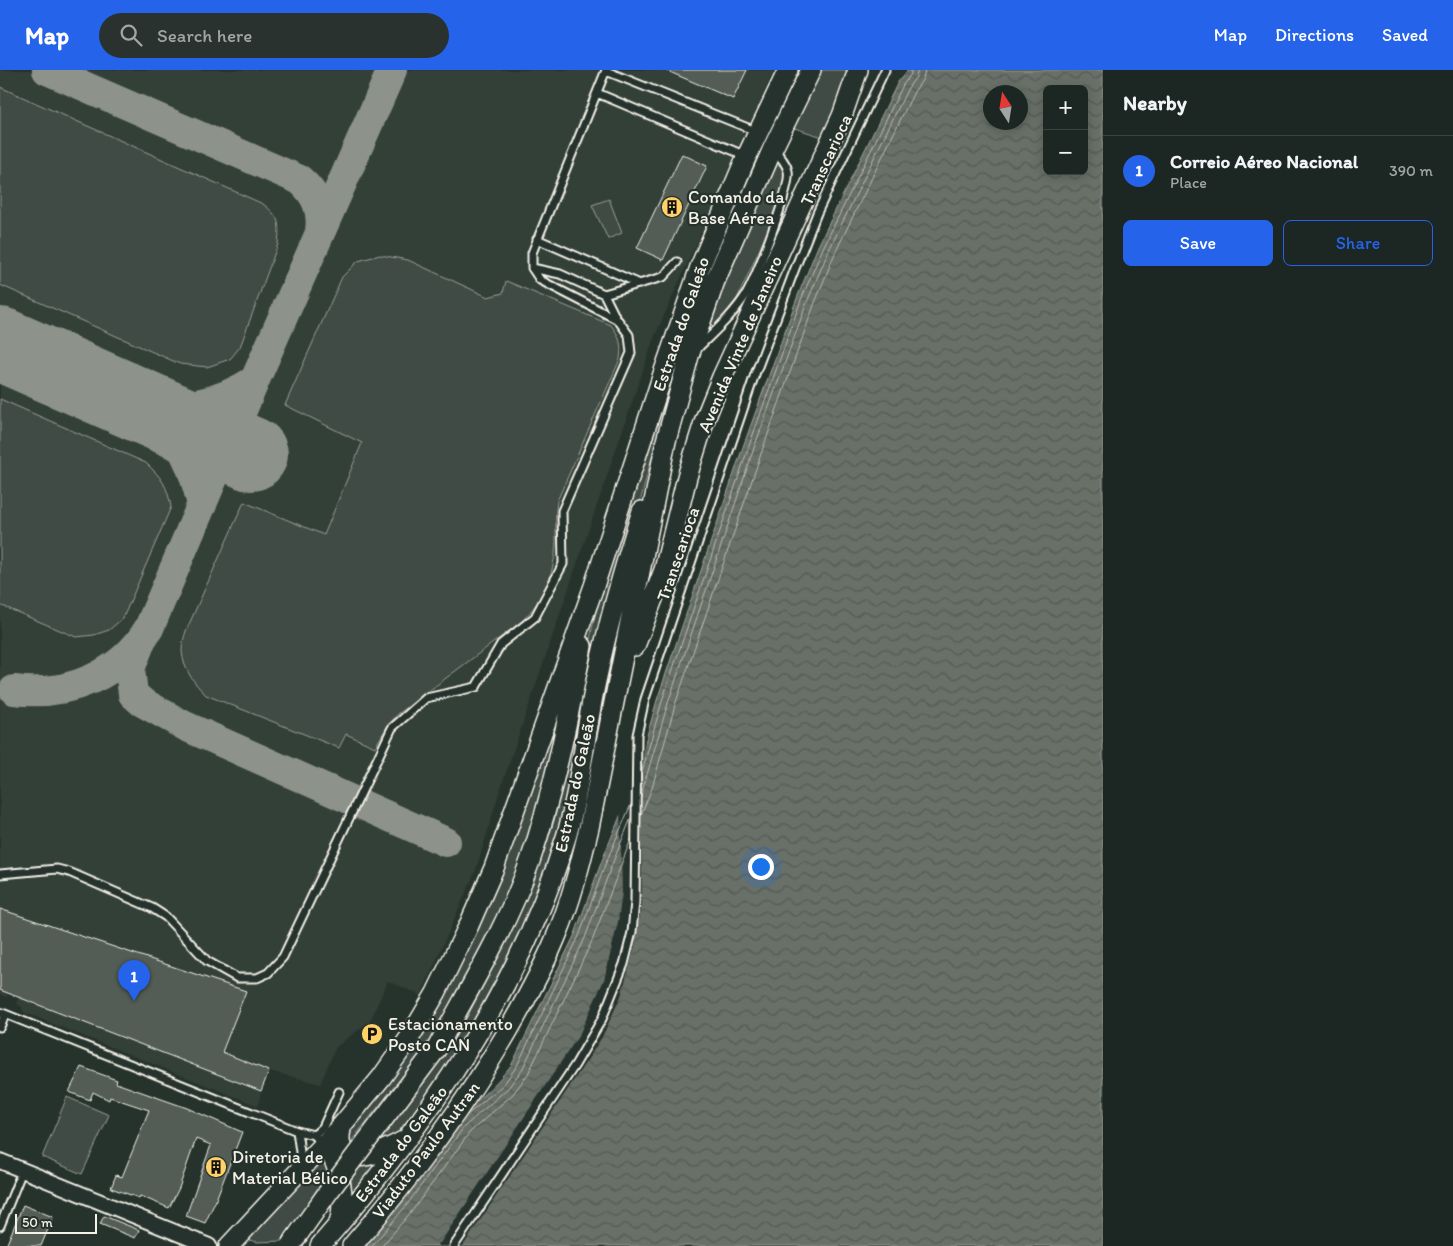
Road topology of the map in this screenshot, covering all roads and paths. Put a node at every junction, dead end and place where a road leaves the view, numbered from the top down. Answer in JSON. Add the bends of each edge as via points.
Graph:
{"nodes":[{"id":1,"x":606,"y":70,"type":"edge"},
{"id":2,"x":788,"y":70,"type":"edge"},
{"id":3,"x":811,"y":70,"type":"edge"},
{"id":4,"x":858,"y":70,"type":"edge"},
{"id":5,"x":885,"y":70,"type":"edge"},
{"id":6,"x":597,"y":93,"type":"junction"},
{"id":7,"x":766,"y":140,"type":"junction"},
{"id":8,"x":747,"y":156,"type":"junction"},
{"id":9,"x":537,"y":239,"type":"junction"},
{"id":10,"x":676,"y":262,"type":"dead end"},
{"id":11,"x":532,"y":268,"type":"junction"},
{"id":12,"x":640,"y":284,"type":"junction"},
{"id":13,"x":604,"y":294,"type":"junction"},
{"id":14,"x":617,"y":320,"type":"junction"},
{"id":15,"x":689,"y":356,"type":"junction"},
{"id":16,"x":666,"y":440,"type":"junction"},
{"id":17,"x":594,"y":586,"type":"junction"},
{"id":18,"x":613,"y":711,"type":"junction"},
{"id":19,"x":0,"y":874,"type":"edge"},
{"id":20,"x":3,"y":1013,"type":"edge"},
{"id":21,"x":0,"y":1027,"type":"edge"},
{"id":22,"x":481,"y":1076,"type":"joint"},
{"id":23,"x":339,"y":1092,"type":"dead end"},
{"id":24,"x":336,"y":1120,"type":"junction"},
{"id":25,"x":297,"y":1131,"type":"junction"},
{"id":26,"x":412,"y":1133,"type":"junction"},
{"id":27,"x":318,"y":1140,"type":"junction"},
{"id":28,"x":0,"y":1161,"type":"edge"},
{"id":29,"x":22,"y":1171,"type":"junction"},
{"id":30,"x":298,"y":1171,"type":"junction"},
{"id":31,"x":0,"y":1226,"type":"edge"},
{"id":32,"x":337,"y":1226,"type":"junction"},
{"id":33,"x":209,"y":1246,"type":"edge"},
{"id":34,"x":229,"y":1246,"type":"edge"},
{"id":35,"x":290,"y":1246,"type":"edge"},
{"id":36,"x":297,"y":1246,"type":"edge"},
{"id":37,"x":320,"y":1246,"type":"edge"},
{"id":38,"x":352,"y":1246,"type":"edge"},
{"id":39,"x":454,"y":1246,"type":"edge"}],
"edges":[{"from":1,"to":6,"type":"lane"},
{"from":1,"to":7,"type":"lane"},
{"from":2,"to":7,"type":"main road","name":"Estrada do Galeão"},
{"from":3,"to":7,"type":"main road","name":"Estrada do Galeão"},
{"from":4,"to":18,"type":"main road","name":"Avenida Vinte de Janeiro","via":[[842,116],[705,419],[664,570]]},
{"from":5,"to":39,"type":"lane","name":"Transcarioca","via":[[817,213],[754,377],[645,699],[637,734],[632,932],[624,964],[602,1019],[575,1064]]},
{"from":6,"to":8,"type":"lane"},
{"from":6,"to":9,"type":"lane"},
{"from":7,"to":8,"type":"main road","name":"Estrada do Galeão"},
{"from":7,"to":15,"type":"main road","name":"Estrada do Galeão"},
{"from":7,"to":15,"type":"lane","via":[[788,170],[787,191],[747,292],[728,319]]},
{"from":8,"to":17,"type":"main road","name":"Estrada do Galeão","via":[[700,267]]},
{"from":9,"to":11,"type":"lane","via":[[532,253]]},
{"from":9,"to":12,"type":"lane"},
{"from":10,"to":12,"type":"lane","via":[[663,278]]},
{"from":11,"to":13,"type":"lane","via":[[560,274]]},
{"from":11,"to":14,"type":"lane","via":[[540,280]]},
{"from":12,"to":13,"type":"lane"},
{"from":13,"to":14,"type":"lane"},
{"from":14,"to":19,"type":"lane","via":[[629,335],[631,353],[562,511],[563,564],[535,618],[501,644],[476,687],[426,698],[392,728],[283,957],[268,973],[257,978],[238,978],[207,961],[166,917],[152,908],[69,872],[57,869]]},
{"from":15,"to":16,"type":"main road","name":"Estrada do Galeão"},
{"from":16,"to":18,"type":"main road","name":"Estrada do Galeão"},
{"from":16,"to":26,"type":"main road","name":"Estrada do Galeão","via":[[626,562],[605,641],[568,831],[556,867],[536,919],[500,993],[461,1061]]},
{"from":17,"to":24,"type":"main road","name":"Estrada do Galeão","via":[[494,868],[469,925],[410,1037],[381,1078]]},
{"from":17,"to":35,"type":"main road","name":"Estrada do Galeão","bridge":true,"via":[[545,815],[503,926],[436,1048],[328,1190]]},
{"from":18,"to":22,"type":"main road","name":"Estrada do Galeão","via":[[589,828],[562,922],[525,1001]]},
{"from":20,"to":21,"type":"lane"},
{"from":20,"to":25,"type":"lane"},
{"from":22,"to":38,"type":"main road","name":"Viaduto Paulo Autran","via":[[430,1149]]},
{"from":23,"to":24,"type":"lane"},
{"from":24,"to":26,"type":"main road","via":[[342,1148],[355,1157],[385,1150]]},
{"from":24,"to":27,"type":"main road","name":"Estrada do Galeão"},
{"from":25,"to":27,"type":"lane"},
{"from":25,"to":30,"type":"lane"},
{"from":26,"to":32,"type":"main road","name":"Estrada do Galeão"},
{"from":27,"to":30,"type":"main road","name":"Estrada do Galeão"},
{"from":27,"to":32,"type":"main road","via":[[331,1152],[336,1165],[342,1199]]},
{"from":28,"to":29,"type":"street"},
{"from":29,"to":31,"type":"lane"},
{"from":29,"to":33,"type":"street"},
{"from":30,"to":34,"type":"main road","name":"Estrada do Galeão"},
{"from":32,"to":36,"type":"main road","via":[[323,1236]]},
{"from":32,"to":37,"type":"main road","name":"Estrada do Galeão"}]}
